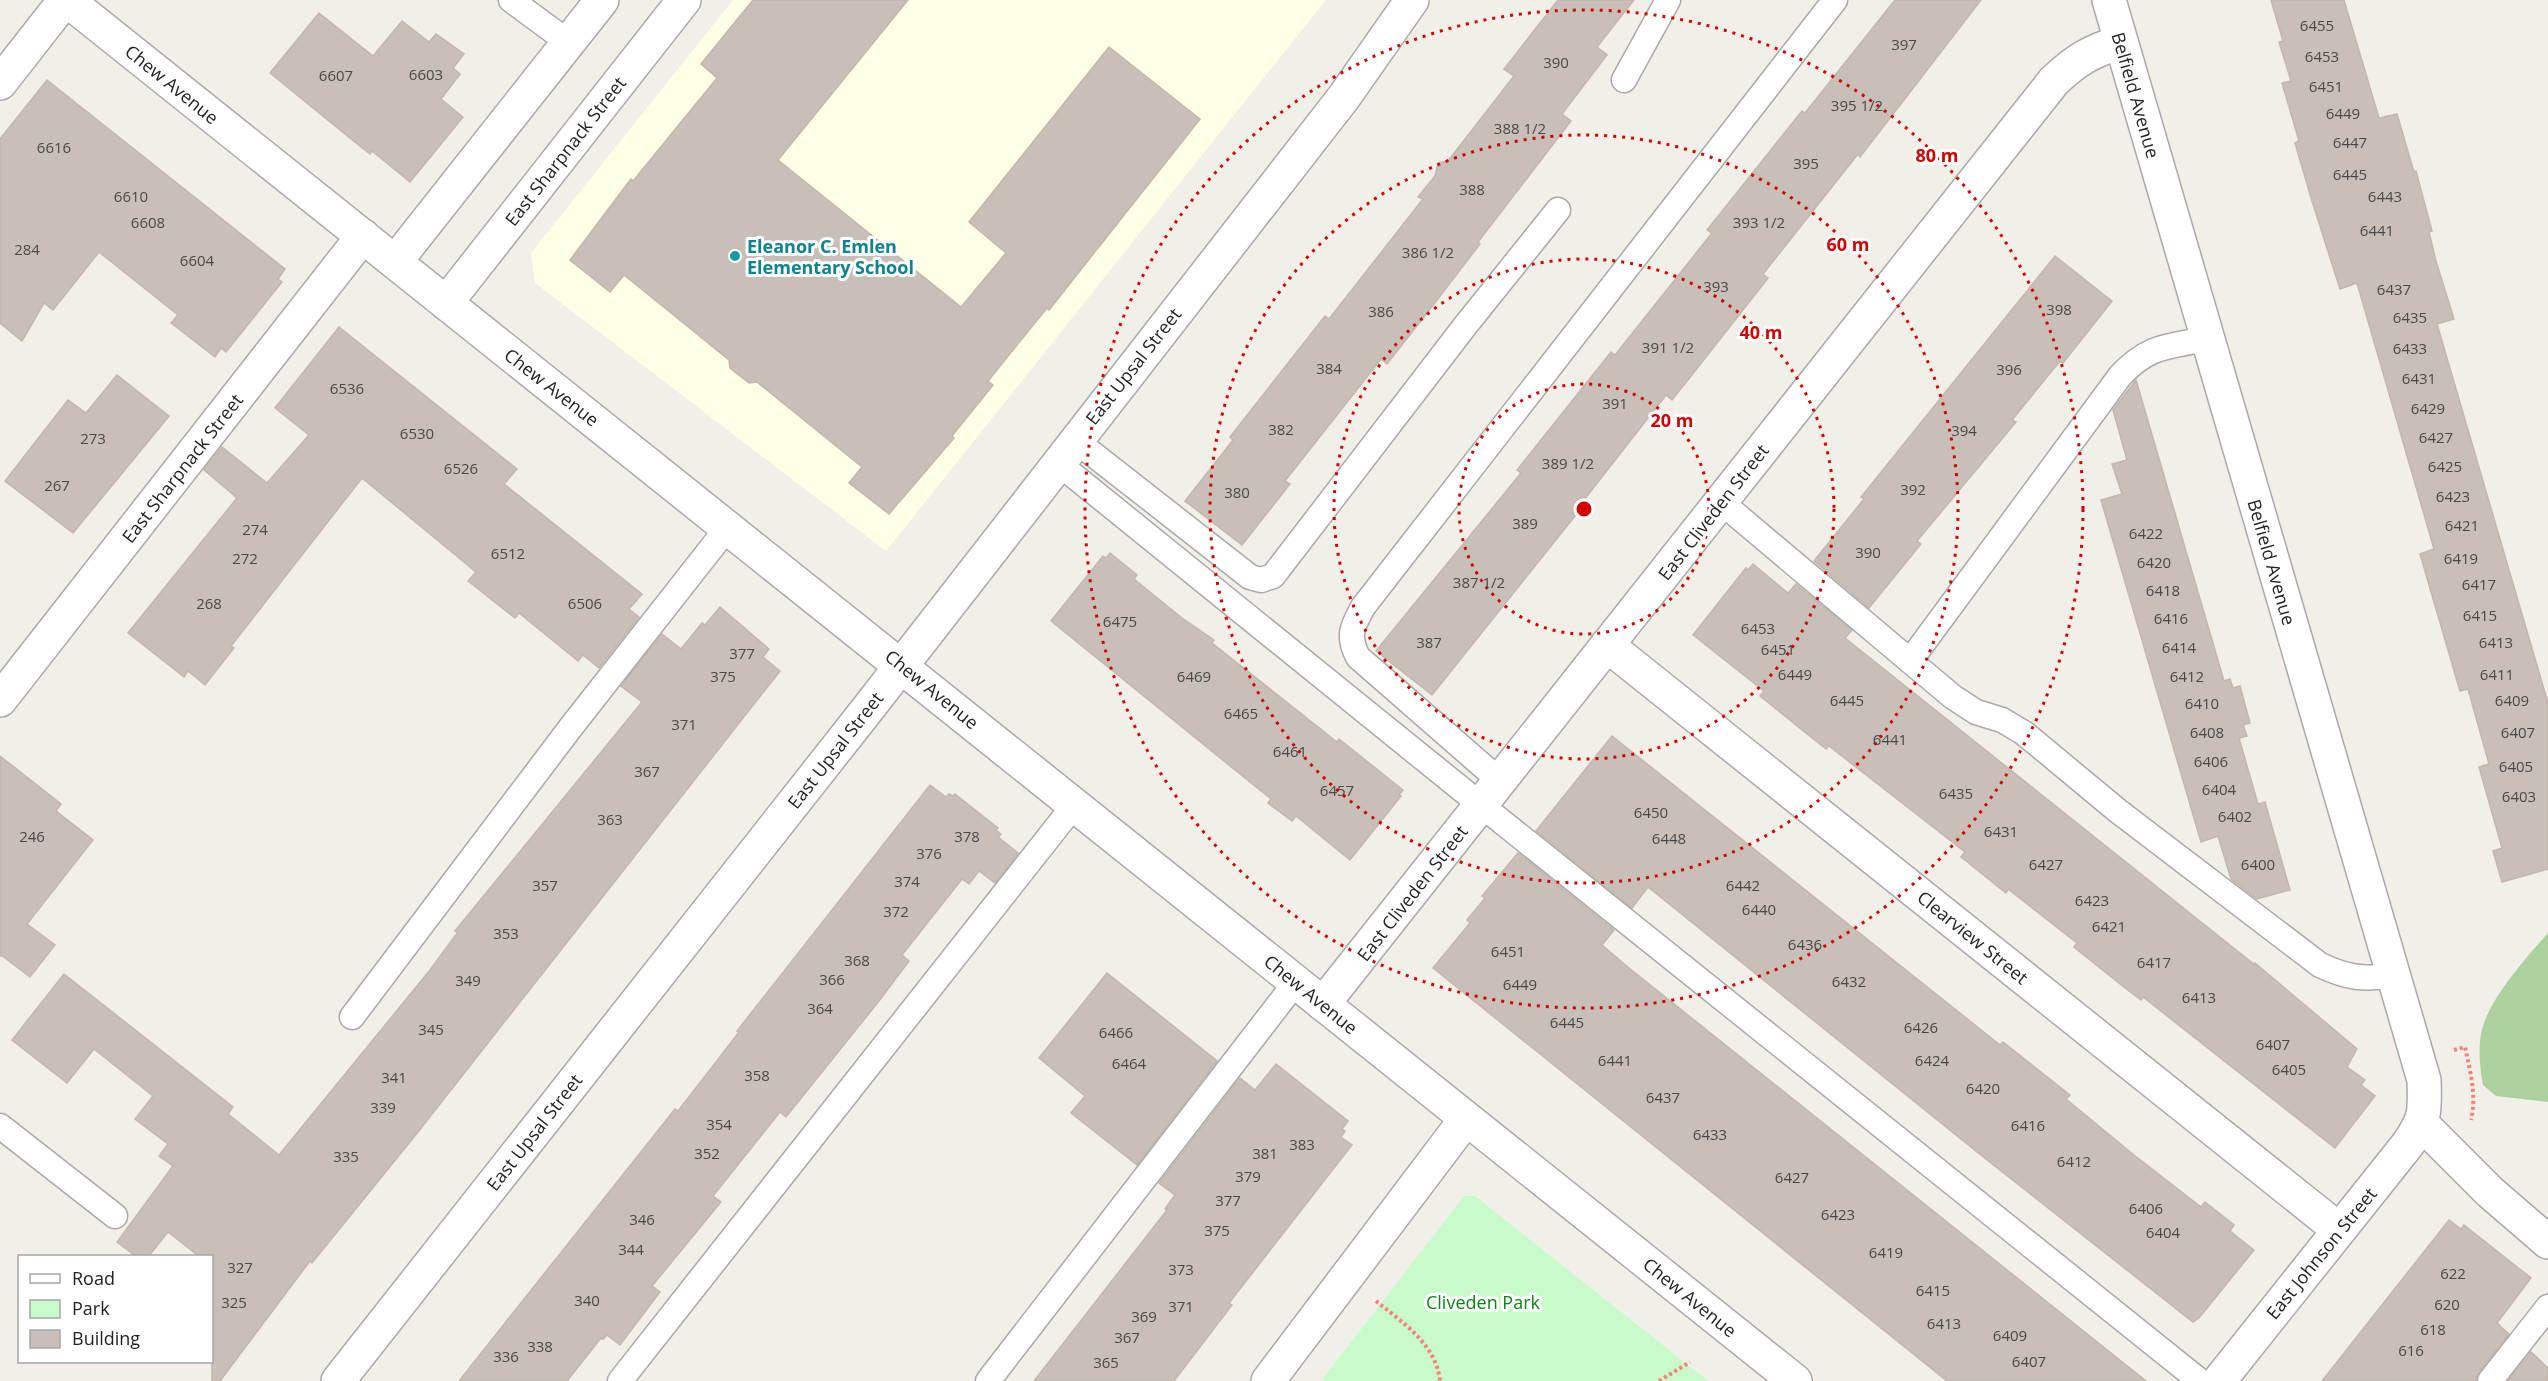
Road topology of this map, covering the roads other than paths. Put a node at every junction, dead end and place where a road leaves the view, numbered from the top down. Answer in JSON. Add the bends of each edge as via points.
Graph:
{"nodes":[{"id":1,"x":66,"y":0,"type":"edge"},
{"id":2,"x":511,"y":0,"type":"edge"},
{"id":3,"x":602,"y":0,"type":"edge"},
{"id":4,"x":684,"y":0,"type":"edge"},
{"id":5,"x":1412,"y":0,"type":"edge"},
{"id":6,"x":1668,"y":0,"type":"edge"},
{"id":7,"x":1835,"y":0,"type":"edge"},
{"id":8,"x":2109,"y":0,"type":"edge"},
{"id":9,"x":568,"y":42,"type":"junction"},
{"id":10,"x":2121,"y":42,"type":"junction"},
{"id":11,"x":1624,"y":80,"type":"dead end"},
{"id":12,"x":0,"y":83,"type":"edge"},
{"id":13,"x":1558,"y":210,"type":"dead end"},
{"id":14,"x":363,"y":236,"type":"junction"},
{"id":15,"x":395,"y":262,"type":"junction"},
{"id":16,"x":446,"y":303,"type":"junction"},
{"id":17,"x":2206,"y":339,"type":"junction"},
{"id":18,"x":1066,"y":452,"type":"junction"},
{"id":19,"x":1721,"y":502,"type":"junction"},
{"id":20,"x":728,"y":527,"type":"junction"},
{"id":21,"x":1607,"y":645,"type":"junction"},
{"id":22,"x":1910,"y":662,"type":"junction"},
{"id":23,"x":902,"y":665,"type":"junction"},
{"id":24,"x":0,"y":700,"type":"edge"},
{"id":25,"x":1491,"y":793,"type":"junction"},
{"id":26,"x":1075,"y":804,"type":"junction"},
{"id":27,"x":2394,"y":975,"type":"junction"},
{"id":28,"x":1296,"y":982,"type":"junction"},
{"id":29,"x":1323,"y":1004,"type":"junction"},
{"id":30,"x":352,"y":1017,"type":"dead end"},
{"id":31,"x":1466,"y":1119,"type":"junction"},
{"id":32,"x":2422,"y":1124,"type":"junction"},
{"id":33,"x":0,"y":1126,"type":"edge"},
{"id":34,"x":115,"y":1215,"type":"dead end"},
{"id":35,"x":2338,"y":1229,"type":"junction"},
{"id":36,"x":2548,"y":1242,"type":"edge"},
{"id":37,"x":2548,"y":1307,"type":"edge"},
{"id":38,"x":338,"y":1381,"type":"edge"},
{"id":39,"x":620,"y":1381,"type":"edge"},
{"id":40,"x":988,"y":1381,"type":"edge"},
{"id":41,"x":1268,"y":1381,"type":"edge"},
{"id":42,"x":1795,"y":1381,"type":"edge"},
{"id":43,"x":2200,"y":1381,"type":"edge"},
{"id":44,"x":2219,"y":1381,"type":"edge"},
{"id":45,"x":2490,"y":1381,"type":"edge"}],
"edges":[{"from":1,"to":12,"type":"street"},
{"from":1,"to":14,"type":"street","name":"Chew Avenue"},
{"from":2,"to":9,"type":"lane"},
{"from":3,"to":9,"type":"street"},
{"from":4,"to":16,"type":"street","name":"East Sharpnack Street"},
{"from":5,"to":18,"type":"street","name":"East Upsal Street","via":[[1344,97]]},
{"from":6,"to":11,"type":"lane"},
{"from":7,"to":25,"type":"lane","via":[[1363,607],[1352,627],[1351,643],[1358,657]]},
{"from":8,"to":10,"type":"street","name":"Belfield Avenue"},
{"from":9,"to":15,"type":"street"},
{"from":10,"to":17,"type":"street","name":"Belfield Avenue"},
{"from":10,"to":19,"type":"street","name":"East Cliveden Street","via":[[2090,52],[2055,81]]},
{"from":13,"to":18,"type":"lane","via":[[1273,576],[1262,580],[1250,577]]},
{"from":14,"to":15,"type":"street","name":"Chew Avenue"},
{"from":14,"to":24,"type":"street","name":"East Sharpnack Street"},
{"from":15,"to":16,"type":"street","name":"Chew Avenue"},
{"from":16,"to":20,"type":"street","name":"Chew Avenue"},
{"from":17,"to":22,"type":"lane","via":[[2148,352],[2121,376]]},
{"from":17,"to":27,"type":"street","name":"Belfield Avenue"},
{"from":18,"to":23,"type":"street","name":"East Upsal Street"},
{"from":18,"to":25,"type":"lane"},
{"from":19,"to":21,"type":"street","name":"East Cliveden Street"},
{"from":19,"to":22,"type":"lane"},
{"from":20,"to":23,"type":"street","name":"Chew Avenue"},
{"from":20,"to":30,"type":"lane"},
{"from":21,"to":25,"type":"street","name":"East Cliveden Street"},
{"from":21,"to":35,"type":"street","name":"Clearview Street"},
{"from":22,"to":27,"type":"lane","via":[[1953,698],[2024,733],[2118,811],[2320,966],[2343,976],[2367,979]]},
{"from":23,"to":26,"type":"street","name":"Chew Avenue"},
{"from":23,"to":38,"type":"street","name":"East Upsal Street"},
{"from":25,"to":29,"type":"street","name":"East Cliveden Street"},
{"from":25,"to":43,"type":"lane"},
{"from":26,"to":28,"type":"street","name":"Chew Avenue"},
{"from":26,"to":39,"type":"lane"},
{"from":27,"to":32,"type":"street","name":"Belfield Avenue","via":[[2424,1080]]},
{"from":28,"to":29,"type":"street","name":"Chew Avenue"},
{"from":28,"to":40,"type":"lane"},
{"from":29,"to":31,"type":"street","name":"Chew Avenue"},
{"from":31,"to":41,"type":"street"},
{"from":31,"to":42,"type":"street","name":"Chew Avenue"},
{"from":32,"to":35,"type":"street","name":"East Johnson Street"},
{"from":32,"to":36,"type":"street","via":[[2490,1192]]},
{"from":33,"to":34,"type":"lane"},
{"from":35,"to":44,"type":"street","name":"East Johnson Street"},
{"from":37,"to":45,"type":"lane"}]}
